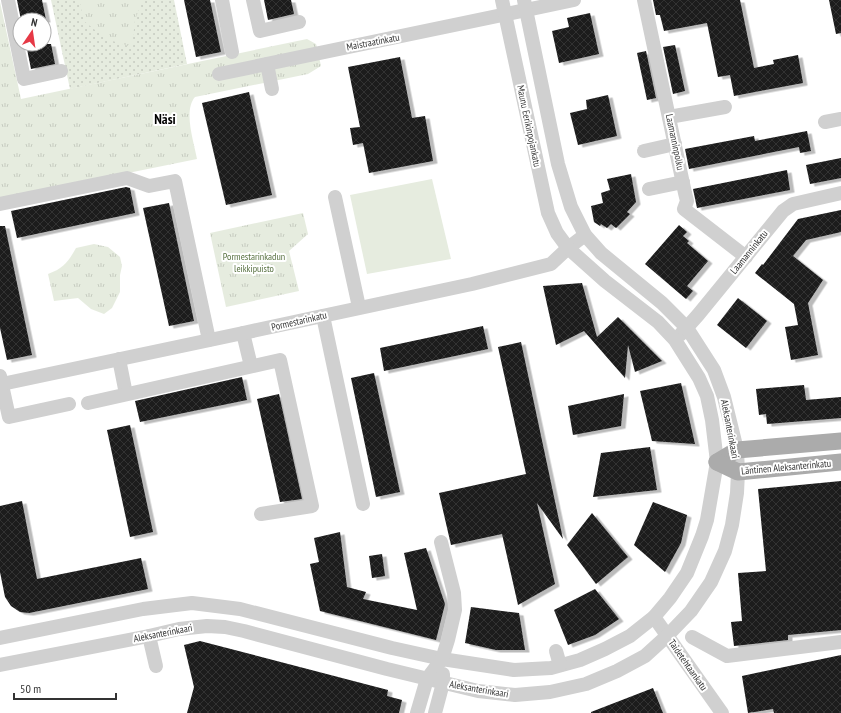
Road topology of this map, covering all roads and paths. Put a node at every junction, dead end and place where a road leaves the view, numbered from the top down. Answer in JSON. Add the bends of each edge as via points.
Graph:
{"nodes":[{"id":1,"x":8,"y":0,"type":"edge"},
{"id":2,"x":222,"y":0,"type":"edge"},
{"id":3,"x":253,"y":0,"type":"edge"},
{"id":4,"x":502,"y":0,"type":"edge"},
{"id":5,"x":574,"y":0,"type":"edge"},
{"id":6,"x":644,"y":0,"type":"edge"},
{"id":7,"x":525,"y":5,"type":"edge"},
{"id":8,"x":505,"y":14,"type":"junction"},
{"id":9,"x":299,"y":22,"type":"dead end"},
{"id":10,"x":232,"y":52,"type":"dead end"},
{"id":11,"x":267,"y":64,"type":"junction"},
{"id":12,"x":61,"y":71,"type":"dead end"},
{"id":13,"x":219,"y":74,"type":"dead end"},
{"id":14,"x":272,"y":89,"type":"dead end"},
{"id":15,"x":725,"y":107,"type":"dead end"},
{"id":16,"x":669,"y":117,"type":"junction"},
{"id":17,"x":841,"y":119,"type":"edge"},
{"id":18,"x":826,"y":122,"type":"dead end"},
{"id":19,"x":675,"y":144,"type":"junction"},
{"id":20,"x":644,"y":151,"type":"dead end"},
{"id":21,"x":683,"y":182,"type":"junction"},
{"id":22,"x":649,"y":189,"type":"dead end"},
{"id":23,"x":841,"y":193,"type":"edge"},
{"id":24,"x":335,"y":197,"type":"dead end"},
{"id":25,"x":0,"y":204,"type":"edge"},
{"id":26,"x":585,"y":235,"type":"junction"},
{"id":27,"x":568,"y":248,"type":"junction"},
{"id":28,"x":746,"y":256,"type":"junction"},
{"id":29,"x":358,"y":307,"type":"junction"},
{"id":30,"x":323,"y":316,"type":"junction"},
{"id":31,"x":687,"y":328,"type":"junction"},
{"id":32,"x":244,"y":333,"type":"junction"},
{"id":33,"x":209,"y":340,"type":"junction"},
{"id":34,"x":675,"y":340,"type":"junction"},
{"id":35,"x":119,"y":359,"type":"junction"},
{"id":36,"x":251,"y":366,"type":"junction"},
{"id":37,"x":1,"y":379,"type":"edge"},
{"id":38,"x":126,"y":394,"type":"junction"},
{"id":39,"x":88,"y":403,"type":"dead end"},
{"id":40,"x":69,"y":404,"type":"dead end"},
{"id":41,"x":841,"y":441,"type":"edge"},
{"id":42,"x":737,"y":450,"type":"junction"},
{"id":43,"x":717,"y":462,"type":"junction"},
{"id":44,"x":841,"y":462,"type":"edge"},
{"id":45,"x":738,"y":472,"type":"junction"},
{"id":46,"x":363,"y":504,"type":"dead end"},
{"id":47,"x":261,"y":514,"type":"dead end"},
{"id":48,"x":441,"y":542,"type":"dead end"},
{"id":49,"x":654,"y":618,"type":"junction"},
{"id":50,"x":150,"y":636,"type":"junction"},
{"id":51,"x":667,"y":636,"type":"junction"},
{"id":52,"x":692,"y":637,"type":"dead end"},
{"id":53,"x":0,"y":638,"type":"edge"},
{"id":54,"x":841,"y":642,"type":"edge"},
{"id":55,"x":556,"y":651,"type":"dead end"},
{"id":56,"x":442,"y":659,"type":"junction"},
{"id":57,"x":0,"y":665,"type":"edge"},
{"id":58,"x":560,"y":665,"type":"junction"},
{"id":59,"x":156,"y":666,"type":"dead end"},
{"id":60,"x":427,"y":679,"type":"junction"},
{"id":61,"x":443,"y":683,"type":"junction"},
{"id":62,"x":417,"y":713,"type":"edge"},
{"id":63,"x":435,"y":713,"type":"edge"},
{"id":64,"x":722,"y":713,"type":"edge"}],
"edges":[{"from":1,"to":12,"type":"street","via":[[24,79]]},
{"from":2,"to":10,"type":"street"},
{"from":3,"to":9,"type":"street","via":[[260,31]]},
{"from":4,"to":8,"type":"street","name":"Maunu Eerikinpojankatu"},
{"from":5,"to":7,"type":"street","name":"Maistraatinkatu"},
{"from":6,"to":16,"type":"street","name":"Laamanninpolku"},
{"from":7,"to":8,"type":"street","name":"Maistraatinkatu"},
{"from":7,"to":26,"type":"street","name":"Maunu Eerikinpojankatu","via":[[558,164],[571,207]]},
{"from":8,"to":11,"type":"street","name":"Maistraatinkatu"},
{"from":8,"to":27,"type":"street","name":"Maunu Eerikinpojankatu","via":[[548,213],[557,233]]},
{"from":11,"to":13,"type":"street","name":"Maistraatinkatu"},
{"from":11,"to":14,"type":"street"},
{"from":15,"to":16,"type":"street"},
{"from":16,"to":19,"type":"street","name":"Laamanninpolku"},
{"from":17,"to":18,"type":"street"},
{"from":19,"to":20,"type":"street"},
{"from":19,"to":21,"type":"street","name":"Laamanninpolku"},
{"from":21,"to":22,"type":"street"},
{"from":21,"to":28,"type":"street","name":"Laamanninpolku","via":[[687,201],[684,209]]},
{"from":23,"to":28,"type":"street","name":"Laamanninkatu","via":[[792,204],[782,211]]},
{"from":24,"to":29,"type":"street"},
{"from":25,"to":33,"type":"street","via":[[127,178],[149,186],[175,181]]},
{"from":26,"to":27,"type":"street","name":"Pormestarinkatu"},
{"from":26,"to":31,"type":"street","name":"Aleksanterinkaari","via":[[601,253],[662,303]]},
{"from":27,"to":29,"type":"street","name":"Pormestarinkatu","via":[[551,264],[472,284]]},
{"from":27,"to":34,"type":"street","name":"Aleksanterinkaari","via":[[658,322]]},
{"from":28,"to":31,"type":"street","name":"Laamanninkatu"},
{"from":29,"to":30,"type":"street","name":"Pormestarinkatu"},
{"from":30,"to":32,"type":"street","name":"Pormestarinkatu"},
{"from":30,"to":46,"type":"street"},
{"from":31,"to":34,"type":"street","name":"Laamanninkatu"},
{"from":31,"to":42,"type":"street","name":"Aleksanterinkaari","via":[[714,370],[724,397]]},
{"from":32,"to":33,"type":"street","name":"Pormestarinkatu"},
{"from":32,"to":36,"type":"street"},
{"from":33,"to":35,"type":"street","name":"Pormestarinkatu"},
{"from":34,"to":43,"type":"street","name":"Aleksanterinkaari","via":[[707,396]]},
{"from":35,"to":37,"type":"street","name":"Pormestarinkatu"},
{"from":35,"to":38,"type":"street"},
{"from":36,"to":38,"type":"street"},
{"from":36,"to":47,"type":"street","via":[[280,360],[312,506]]},
{"from":37,"to":40,"type":"street","via":[[9,417]]},
{"from":38,"to":39,"type":"street"},
{"from":41,"to":42,"type":"main road","name":"Läntinen Aleksanterinkatu"},
{"from":42,"to":43,"type":"main road","name":"Läntinen Aleksanterinkatu"},
{"from":42,"to":45,"type":"street","name":"Aleksanterinkaari"},
{"from":43,"to":45,"type":"main road","name":"Läntinen Aleksanterinkatu"},
{"from":43,"to":49,"type":"street","name":"Aleksanterinkaari","via":[[707,520],[697,549],[687,573]]},
{"from":44,"to":45,"type":"main road","name":"Läntinen Aleksanterinkatu"},
{"from":45,"to":51,"type":"street","name":"Aleksanterinkaari","via":[[732,525],[725,551],[710,582],[691,611]]},
{"from":48,"to":56,"type":"street","via":[[454,593],[455,610]]},
{"from":49,"to":51,"type":"street","name":"Taidetehtaankatu"},
{"from":49,"to":58,"type":"street","name":"Aleksanterinkaari","via":[[630,636],[605,649]]},
{"from":50,"to":57,"type":"street","name":"Aleksanterinkaari"},
{"from":50,"to":59,"type":"street"},
{"from":50,"to":60,"type":"street","name":"Aleksanterinkaari","via":[[179,629],[225,627]]},
{"from":51,"to":61,"type":"street","name":"Aleksanterinkaari","via":[[645,656],[617,671],[586,684],[550,692],[515,695],[478,691]]},
{"from":51,"to":64,"type":"street","name":"Taidetehtaankatu"},
{"from":52,"to":54,"type":"street","via":[[727,656]]},
{"from":53,"to":56,"type":"street","name":"Aleksanterinkaari","via":[[143,609],[192,604],[240,609]]},
{"from":55,"to":58,"type":"street"},
{"from":56,"to":58,"type":"street","name":"Aleksanterinkaari","via":[[514,670],[551,668]]},
{"from":56,"to":60,"type":"street"},
{"from":56,"to":61,"type":"street"},
{"from":60,"to":61,"type":"street","name":"Aleksanterinkaari"},
{"from":60,"to":62,"type":"street"},
{"from":61,"to":63,"type":"street"}]}
